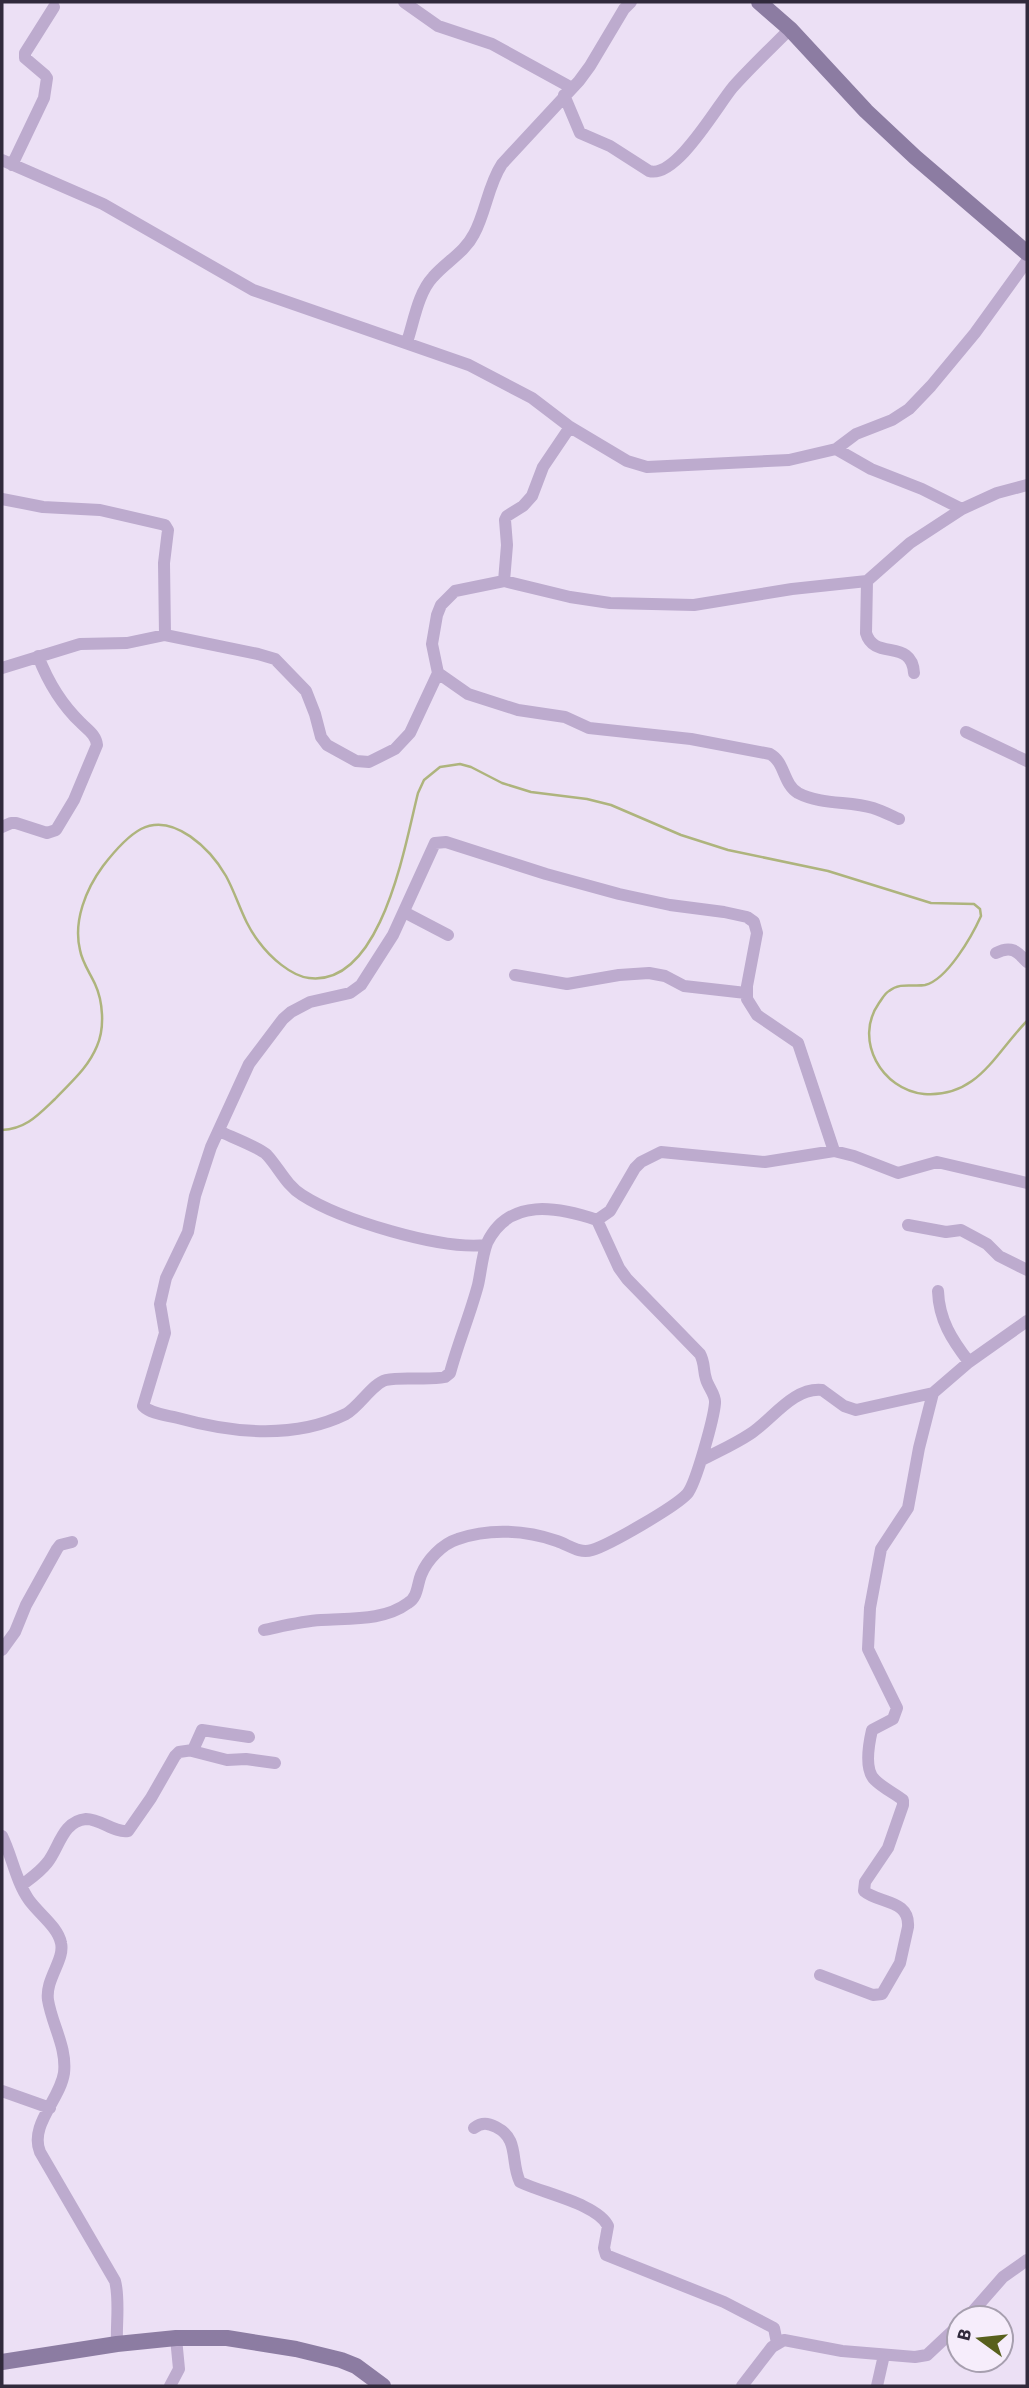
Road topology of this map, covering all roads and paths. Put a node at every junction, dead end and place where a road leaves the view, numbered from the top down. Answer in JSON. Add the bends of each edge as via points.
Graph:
{"nodes":[{"id":1,"x":404,"y":2,"type":"edge"},
{"id":2,"x":631,"y":2,"type":"edge"},
{"id":3,"x":759,"y":2,"type":"edge"},
{"id":4,"x":54,"y":7,"type":"dead end"},
{"id":5,"x":790,"y":29,"type":"junction"},
{"id":6,"x":568,"y":91,"type":"junction"},
{"id":7,"x":7,"y":162,"type":"edge"},
{"id":8,"x":1026,"y":253,"type":"edge"},
{"id":9,"x":407,"y":342,"type":"junction"},
{"id":10,"x":570,"y":427,"type":"junction"},
{"id":11,"x":836,"y":449,"type":"junction"},
{"id":12,"x":1027,"y":485,"type":"edge"},
{"id":13,"x":2,"y":499,"type":"edge"},
{"id":14,"x":962,"y":509,"type":"junction"},
{"id":15,"x":867,"y":581,"type":"junction"},
{"id":16,"x":504,"y":582,"type":"junction"},
{"id":17,"x":165,"y":635,"type":"junction"},
{"id":18,"x":38,"y":656,"type":"junction"},
{"id":19,"x":2,"y":668,"type":"edge"},
{"id":20,"x":438,"y":673,"type":"junction"},
{"id":21,"x":914,"y":673,"type":"dead end"},
{"id":22,"x":966,"y":732,"type":"dead end"},
{"id":23,"x":1027,"y":761,"type":"edge"},
{"id":24,"x":899,"y":819,"type":"dead end"},
{"id":25,"x":2,"y":827,"type":"edge"},
{"id":26,"x":404,"y":912,"type":"junction"},
{"id":27,"x":448,"y":935,"type":"dead end"},
{"id":28,"x":996,"y":953,"type":"dead end"},
{"id":29,"x":1027,"y":962,"type":"edge"},
{"id":30,"x":515,"y":975,"type":"dead end"},
{"id":31,"x":746,"y":993,"type":"junction"},
{"id":32,"x":219,"y":1131,"type":"junction"},
{"id":33,"x":834,"y":1151,"type":"junction"},
{"id":34,"x":1027,"y":1183,"type":"edge"},
{"id":35,"x":597,"y":1220,"type":"junction"},
{"id":36,"x":908,"y":1225,"type":"dead end"},
{"id":37,"x":486,"y":1245,"type":"junction"},
{"id":38,"x":1027,"y":1270,"type":"edge"},
{"id":39,"x":937,"y":1291,"type":"dead end"},
{"id":40,"x":1027,"y":1321,"type":"edge"},
{"id":41,"x":969,"y":1362,"type":"junction"},
{"id":42,"x":933,"y":1393,"type":"junction"},
{"id":43,"x":702,"y":1460,"type":"junction"},
{"id":44,"x":72,"y":1542,"type":"dead end"},
{"id":45,"x":264,"y":1630,"type":"dead end"},
{"id":46,"x":2,"y":1650,"type":"edge"},
{"id":47,"x":249,"y":1737,"type":"dead end"},
{"id":48,"x":192,"y":1751,"type":"junction"},
{"id":49,"x":275,"y":1763,"type":"dead end"},
{"id":50,"x":2,"y":1836,"type":"edge"},
{"id":51,"x":22,"y":1885,"type":"junction"},
{"id":52,"x":820,"y":1975,"type":"dead end"},
{"id":53,"x":2,"y":2091,"type":"edge"},
{"id":54,"x":50,"y":2108,"type":"junction"},
{"id":55,"x":474,"y":2128,"type":"dead end"},
{"id":56,"x":1027,"y":2260,"type":"edge"},
{"id":57,"x":979,"y":2304,"type":"edge"},
{"id":58,"x":176,"y":2338,"type":"junction"},
{"id":59,"x":945,"y":2338,"type":"edge"},
{"id":60,"x":777,"y":2343,"type":"junction"},
{"id":61,"x":117,"y":2344,"type":"junction"},
{"id":62,"x":884,"y":2356,"type":"junction"},
{"id":63,"x":2,"y":2362,"type":"edge"},
{"id":64,"x":170,"y":2386,"type":"edge"},
{"id":65,"x":383,"y":2386,"type":"edge"},
{"id":66,"x":742,"y":2386,"type":"edge"},
{"id":67,"x":877,"y":2386,"type":"edge"}],
"edges":[{"from":1,"to":6,"type":"street","via":[[438,26],[492,44]]},
{"from":2,"to":6,"type":"street","via":[[590,66]]},
{"from":3,"to":5,"type":"street"},
{"from":4,"to":7,"type":"street","via":[[24,53],[45,75],[44,98]]},
{"from":5,"to":6,"type":"street","via":[[661,172],[649,171],[580,133]]},
{"from":5,"to":8,"type":"street","via":[[866,111]]},
{"from":6,"to":9,"type":"street","via":[[498,170],[475,233],[428,283]]},
{"from":7,"to":9,"type":"street","via":[[103,204],[246,286]]},
{"from":8,"to":11,"type":"street","via":[[975,333],[909,409]]},
{"from":9,"to":10,"type":"street","via":[[496,378]]},
{"from":10,"to":11,"type":"street","via":[[627,461],[647,467],[789,460]]},
{"from":10,"to":16,"type":"street","via":[[543,467],[532,496],[505,520]]},
{"from":11,"to":14,"type":"street","via":[[871,470]]},
{"from":12,"to":14,"type":"street"},
{"from":13,"to":17,"type":"street","via":[[100,510],[165,525]]},
{"from":14,"to":15,"type":"street","via":[[910,543]]},
{"from":15,"to":16,"type":"street","via":[[694,605],[610,603]]},
{"from":15,"to":21,"type":"street","via":[[868,640],[906,655],[914,664]]},
{"from":16,"to":20,"type":"street","via":[[455,591],[442,605],[432,644]]},
{"from":17,"to":18,"type":"street","via":[[127,643],[80,644]]},
{"from":17,"to":20,"type":"street","via":[[275,659],[306,691],[327,745],[363,762],[386,755],[404,742]]},
{"from":18,"to":19,"type":"street"},
{"from":18,"to":25,"type":"street","via":[[53,689],[96,738],[97,745],[56,830],[47,833],[16,823]]},
{"from":20,"to":24,"type":"street","via":[[468,694],[518,710],[565,717],[589,728],[691,739],[770,754],[800,794],[872,808]]},
{"from":22,"to":23,"type":"street"},
{"from":26,"to":27,"type":"street"},
{"from":26,"to":31,"type":"street","via":[[434,844],[446,842],[646,900],[747,917],[758,930]]},
{"from":26,"to":32,"type":"street","via":[[386,949],[360,985],[341,996],[310,1002],[283,1019],[250,1064]]},
{"from":28,"to":29,"type":"street","via":[[1013,949]]},
{"from":30,"to":31,"type":"street","via":[[567,984],[649,973],[684,986]]},
{"from":31,"to":33,"type":"street","via":[[757,1015],[799,1043]]},
{"from":32,"to":37,"type":"street","via":[[267,1155],[299,1194],[345,1215],[441,1244]]},
{"from":32,"to":37,"type":"street","via":[[205,1162],[188,1232],[161,1295],[165,1334],[145,1409],[214,1428],[287,1430],[349,1412],[383,1381],[445,1377],[465,1329]]},
{"from":33,"to":34,"type":"street","via":[[898,1173],[937,1162]]},
{"from":33,"to":35,"type":"street","via":[[765,1162],[661,1152],[641,1161],[610,1211]]},
{"from":35,"to":37,"type":"street","via":[[555,1210],[528,1210],[504,1220]]},
{"from":35,"to":43,"type":"street","via":[[622,1273],[704,1360],[706,1380],[716,1400]]},
{"from":36,"to":38,"type":"street","via":[[961,1230]]},
{"from":39,"to":41,"type":"street","via":[[947,1330]]},
{"from":40,"to":41,"type":"street"},
{"from":41,"to":42,"type":"street"},
{"from":42,"to":43,"type":"street","via":[[856,1410],[822,1390],[809,1391],[795,1396],[746,1437]]},
{"from":42,"to":52,"type":"street","via":[[908,1508],[880,1549],[868,1630],[868,1649],[897,1708],[893,1719],[872,1730],[871,1774],[903,1800],[903,1805],[888,1848],[864,1882],[864,1891],[898,1905],[907,1916],[908,1927],[900,1963],[883,1994],[873,1995]]},
{"from":43,"to":45,"type":"street","via":[[686,1496],[592,1550],[529,1535],[482,1532],[454,1539],[443,1547],[421,1574],[407,1605],[365,1618]]},
{"from":44,"to":46,"type":"street","via":[[57,1549]]},
{"from":47,"to":48,"type":"street","via":[[202,1730]]},
{"from":48,"to":49,"type":"street","via":[[227,1760]]},
{"from":48,"to":51,"type":"street","via":[[175,1756],[128,1830],[87,1819],[74,1823],[47,1864]]},
{"from":50,"to":51,"type":"street"},
{"from":51,"to":54,"type":"street","via":[[57,1933],[62,1948],[48,1996],[64,2065]]},
{"from":53,"to":54,"type":"street"},
{"from":54,"to":61,"type":"street","via":[[37,2146],[115,2281]]},
{"from":55,"to":60,"type":"street","via":[[491,2124],[505,2133],[513,2145],[520,2182],[602,2216],[608,2226],[606,2255],[731,2305],[774,2328]]},
{"from":56,"to":57,"type":"street","via":[[1003,2277]]},
{"from":58,"to":61,"type":"street"},
{"from":58,"to":64,"type":"street","via":[[179,2369]]},
{"from":58,"to":65,"type":"street","via":[[227,2338],[296,2349],[356,2366]]},
{"from":59,"to":62,"type":"street","via":[[926,2355]]},
{"from":60,"to":62,"type":"street","via":[[790,2340]]},
{"from":60,"to":66,"type":"street"},
{"from":61,"to":63,"type":"street"},
{"from":62,"to":67,"type":"street"}]}
